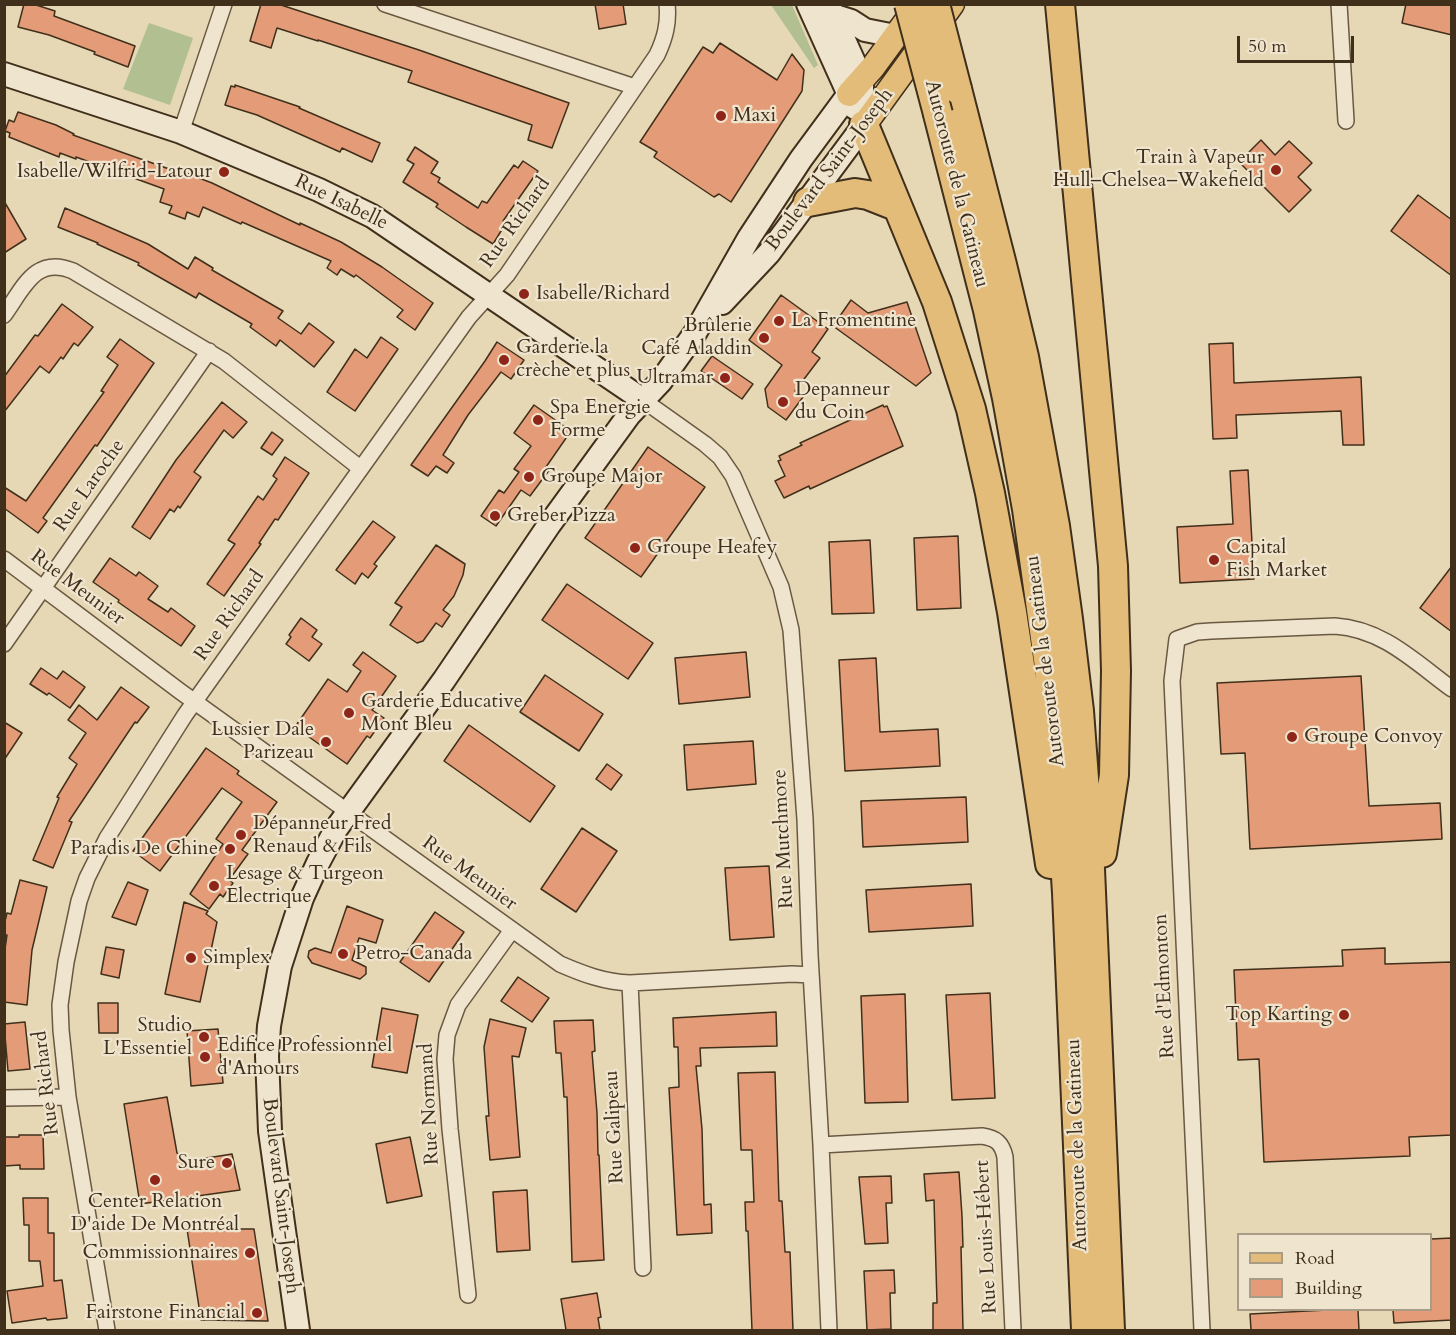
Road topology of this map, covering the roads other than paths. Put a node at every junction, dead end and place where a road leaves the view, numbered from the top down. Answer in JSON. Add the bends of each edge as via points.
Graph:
{"nodes":[{"id":1,"x":224,"y":4,"type":"edge"},
{"id":2,"x":385,"y":4,"type":"edge"},
{"id":3,"x":667,"y":4,"type":"edge"},
{"id":4,"x":808,"y":4,"type":"edge"},
{"id":5,"x":909,"y":4,"type":"edge"},
{"id":6,"x":919,"y":4,"type":"edge"},
{"id":7,"x":935,"y":4,"type":"edge"},
{"id":8,"x":952,"y":4,"type":"edge"},
{"id":9,"x":1060,"y":4,"type":"edge"},
{"id":10,"x":1339,"y":4,"type":"edge"},
{"id":11,"x":830,"y":10,"type":"edge"},
{"id":12,"x":895,"y":36,"type":"junction"},
{"id":13,"x":4,"y":74,"type":"edge"},
{"id":14,"x":635,"y":87,"type":"junction"},
{"id":15,"x":855,"y":87,"type":"junction"},
{"id":16,"x":1346,"y":121,"type":"dead end"},
{"id":17,"x":864,"y":125,"type":"junction"},
{"id":18,"x":181,"y":132,"type":"junction"},
{"id":19,"x":808,"y":202,"type":"junction"},
{"id":20,"x":896,"y":206,"type":"junction"},
{"id":21,"x":488,"y":296,"type":"junction"},
{"id":22,"x":4,"y":315,"type":"edge"},
{"id":23,"x":698,"y":328,"type":"junction"},
{"id":24,"x":209,"y":351,"type":"junction"},
{"id":25,"x":643,"y":400,"type":"junction"},
{"id":26,"x":360,"y":468,"type":"junction"},
{"id":27,"x":4,"y":559,"type":"edge"},
{"id":28,"x":42,"y":589,"type":"junction"},
{"id":29,"x":4,"y":644,"type":"edge"},
{"id":30,"x":1452,"y":690,"type":"edge"},
{"id":31,"x":194,"y":702,"type":"junction"},
{"id":32,"x":348,"y":813,"type":"junction"},
{"id":33,"x":1092,"y":915,"type":"junction"},
{"id":34,"x":512,"y":930,"type":"junction"},
{"id":35,"x":811,"y":975,"type":"junction"},
{"id":36,"x":630,"y":983,"type":"junction"},
{"id":37,"x":1072,"y":1009,"type":"junction"},
{"id":38,"x":68,"y":1097,"type":"junction"},
{"id":39,"x":4,"y":1098,"type":"edge"},
{"id":40,"x":821,"y":1145,"type":"junction"},
{"id":41,"x":644,"y":1268,"type":"dead end"},
{"id":42,"x":468,"y":1295,"type":"dead end"},
{"id":43,"x":107,"y":1330,"type":"edge"},
{"id":44,"x":297,"y":1330,"type":"edge"},
{"id":45,"x":829,"y":1330,"type":"edge"},
{"id":46,"x":1013,"y":1330,"type":"edge"},
{"id":47,"x":1086,"y":1330,"type":"edge"},
{"id":48,"x":1110,"y":1330,"type":"edge"},
{"id":49,"x":1202,"y":1330,"type":"edge"}],
"edges":[{"from":1,"to":18,"type":"street"},
{"from":2,"to":14,"type":"street"},
{"from":3,"to":14,"type":"street","name":"Rue Richard","via":[[664,41]]},
{"from":4,"to":15,"type":"main road"},
{"from":5,"to":37,"type":"highway","name":"Autoroute de la Gatineau","bridge":true,"via":[[997,350],[1021,475],[1039,586],[1059,765]]},
{"from":6,"to":12,"type":"main road","name":"Boulevard Saint-Joseph"},
{"from":7,"to":33,"type":"highway","name":"Autoroute de la Gatineau","bridge":true,"via":[[1019,336],[1055,526],[1079,711]]},
{"from":8,"to":17,"type":"main road","name":"Boulevard Saint-Joseph"},
{"from":9,"to":33,"type":"highway","via":[[1114,592],[1114,775]]},
{"from":10,"to":16,"type":"street"},
{"from":11,"to":12,"type":"main road","via":[[865,30]]},
{"from":11,"to":15,"type":"main road"},
{"from":12,"to":15,"type":"main road","name":"Boulevard Saint-Joseph"},
{"from":13,"to":18,"type":"main road","name":"Rue Isabelle"},
{"from":14,"to":21,"type":"street","name":"Rue Richard","via":[[507,275]]},
{"from":15,"to":17,"type":"main road"},
{"from":15,"to":23,"type":"main road","name":"Boulevard Saint-Joseph","via":[[749,238]]},
{"from":17,"to":19,"type":"main road","name":"Boulevard Saint-Joseph"},
{"from":17,"to":20,"type":"highway"},
{"from":18,"to":21,"type":"main road","name":"Rue Isabelle","via":[[372,216]]},
{"from":19,"to":20,"type":"highway","via":[[855,193]]},
{"from":19,"to":23,"type":"main road","name":"Boulevard Saint-Joseph","via":[[769,253]]},
{"from":20,"to":37,"type":"highway","via":[[943,320],[982,458],[1020,662]]},
{"from":21,"to":25,"type":"main road","name":"Rue Isabelle"},
{"from":21,"to":26,"type":"street","name":"Rue Richard"},
{"from":22,"to":24,"type":"street","via":[[40,269],[61,266]]},
{"from":23,"to":25,"type":"main road","name":"Boulevard Saint-Joseph"},
{"from":24,"to":26,"type":"street"},
{"from":24,"to":28,"type":"street","name":"Rue Laroche"},
{"from":25,"to":32,"type":"main road","name":"Boulevard Saint-Joseph","via":[[589,469]]},
{"from":25,"to":35,"type":"street","name":"Rue Mutchmore","via":[[726,464],[781,587],[791,630],[805,819]]},
{"from":26,"to":31,"type":"street","name":"Rue Richard"},
{"from":27,"to":28,"type":"street","name":"Rue Meunier"},
{"from":28,"to":29,"type":"street","name":"Rue Laroche"},
{"from":28,"to":31,"type":"street","name":"Rue Meunier"},
{"from":30,"to":49,"type":"street","name":"Rue d'Edmonton","via":[[1388,642],[1351,627],[1211,631],[1177,639],[1172,681]]},
{"from":31,"to":32,"type":"street","name":"Rue Meunier"},
{"from":31,"to":38,"type":"street","name":"Rue Richard","via":[[107,838],[79,901],[60,1005]]},
{"from":32,"to":34,"type":"street","name":"Rue Meunier"},
{"from":32,"to":44,"type":"main road","name":"Boulevard Saint-Joseph","via":[[302,898],[280,966],[269,1026],[269,1123]]},
{"from":33,"to":48,"type":"highway","name":"Autoroute de la Gatineau"},
{"from":34,"to":36,"type":"street","name":"Rue Meunier","via":[[575,971],[610,982]]},
{"from":34,"to":42,"type":"street","name":"Rue Normand","via":[[458,1005],[447,1035],[450,1129]]},
{"from":35,"to":36,"type":"street","name":"Rue Meunier"},
{"from":35,"to":40,"type":"street","name":"Rue Mutchmore"},
{"from":36,"to":41,"type":"street","name":"Rue Galipeau"},
{"from":37,"to":47,"type":"highway","name":"Autoroute de la Gatineau"},
{"from":38,"to":39,"type":"street"},
{"from":38,"to":43,"type":"street","name":"Rue Richard"},
{"from":40,"to":45,"type":"street","name":"Rue Mutchmore"},
{"from":40,"to":46,"type":"street","name":"Rue Louis-Hébert","via":[[982,1136],[998,1142],[1005,1157]]}]}
